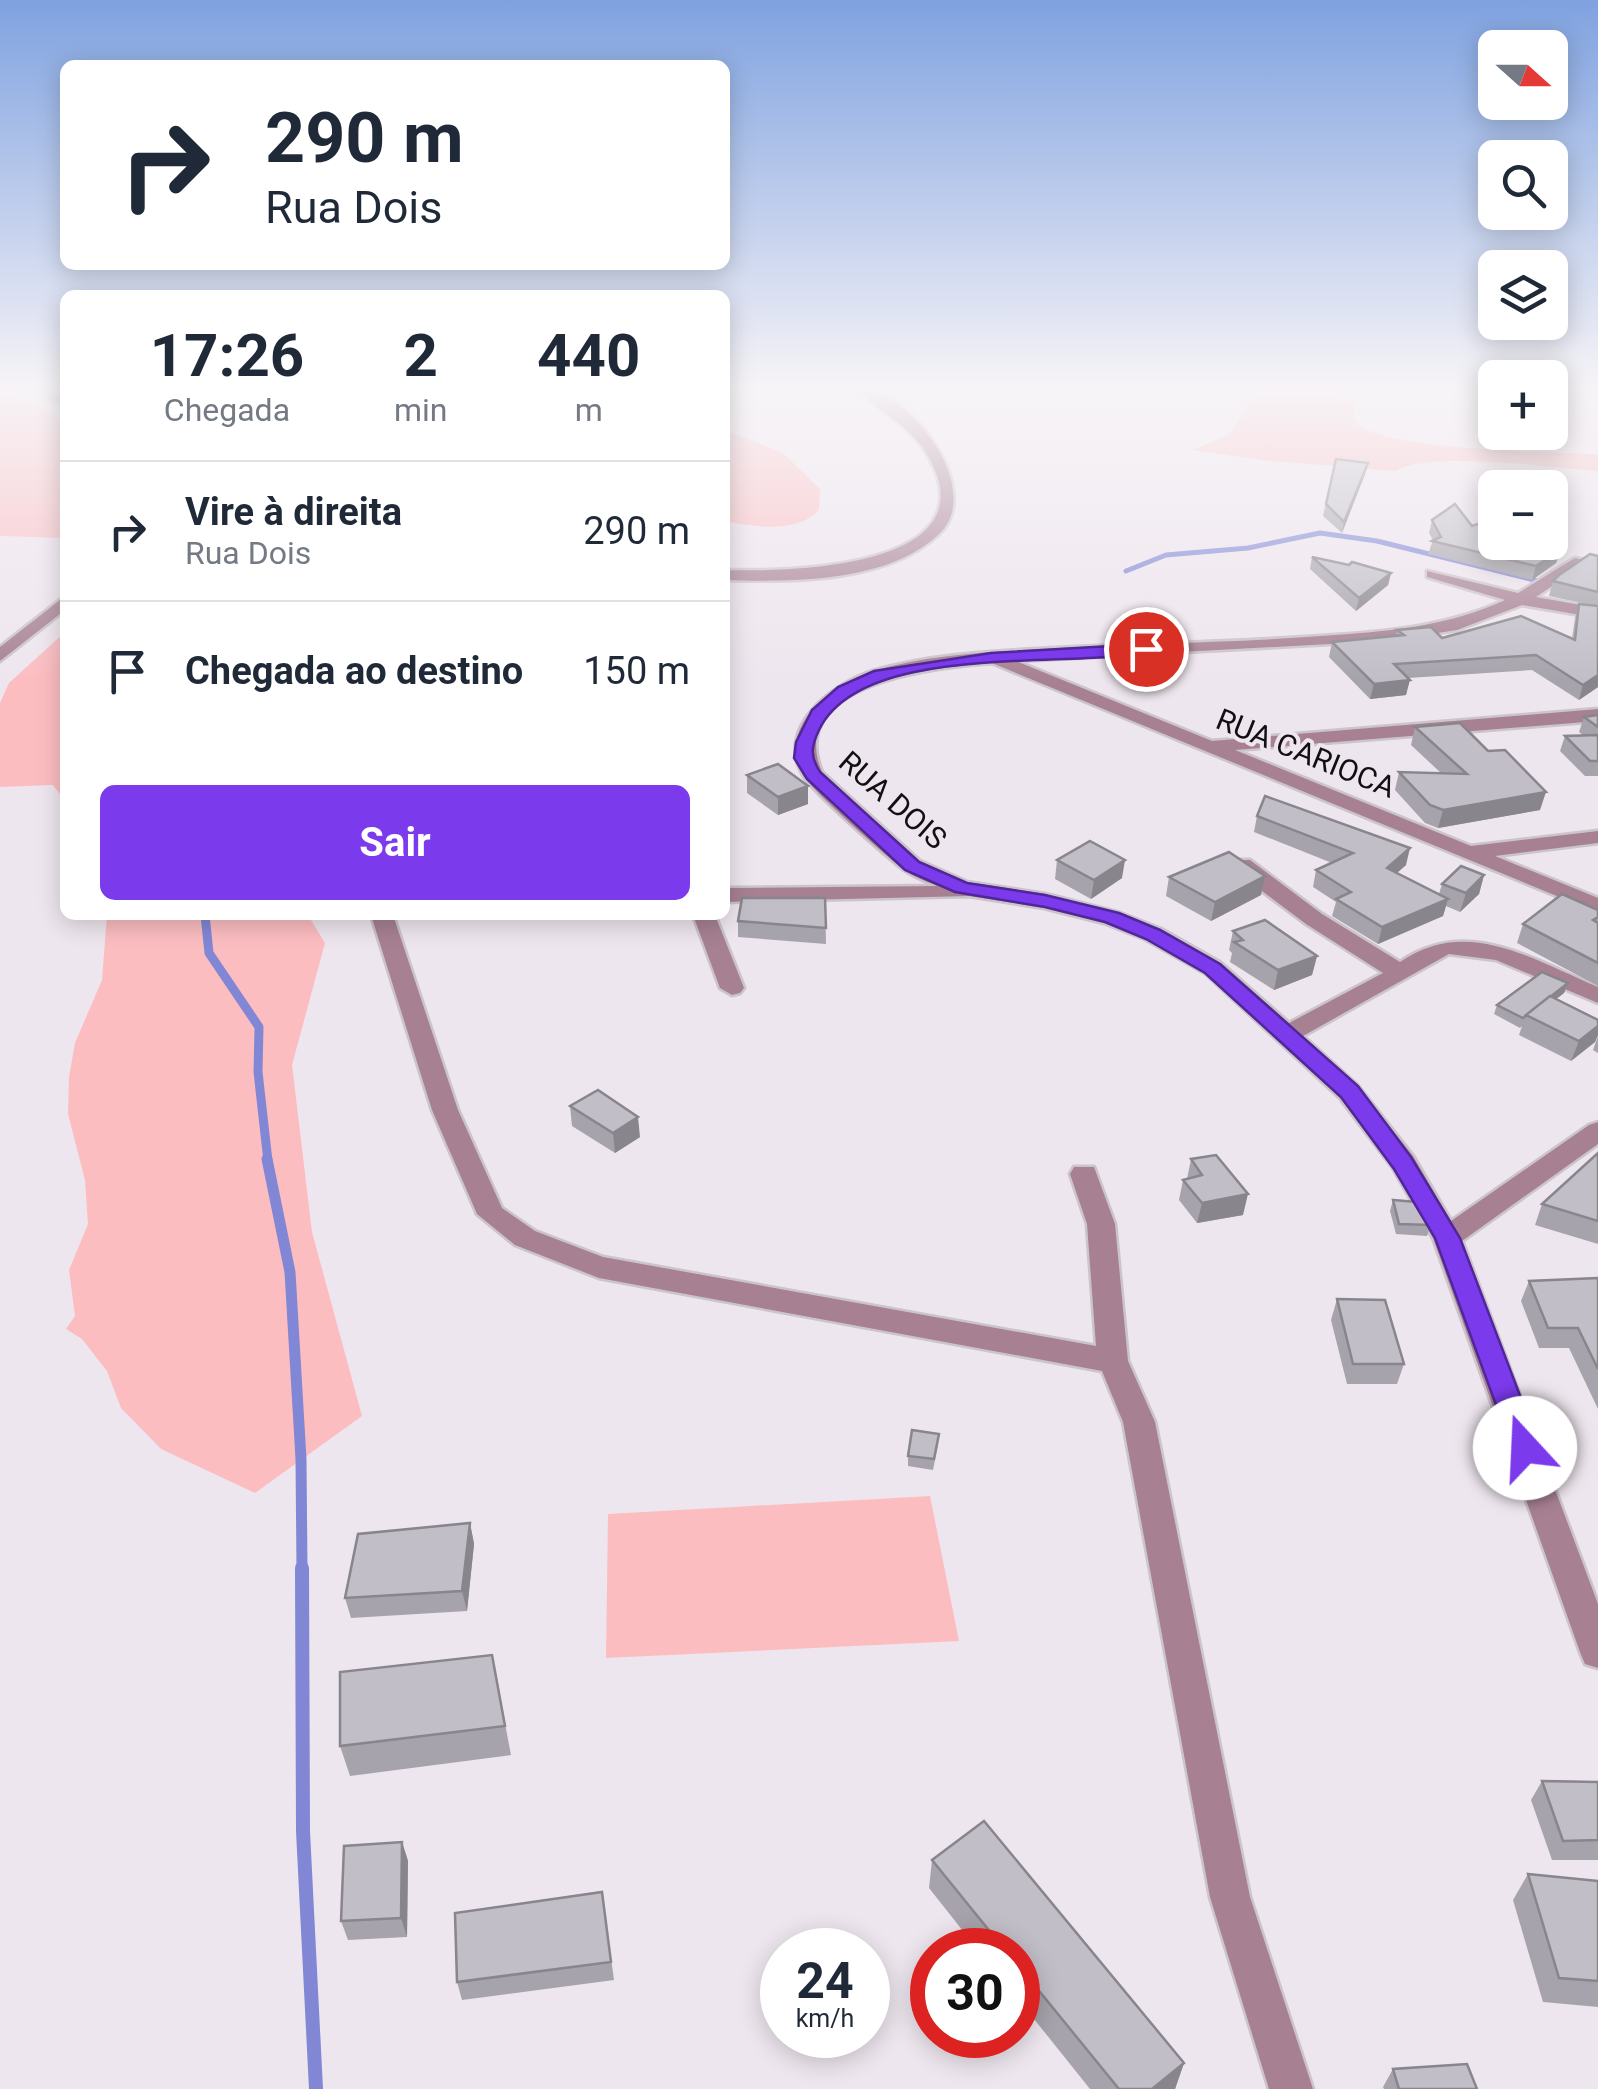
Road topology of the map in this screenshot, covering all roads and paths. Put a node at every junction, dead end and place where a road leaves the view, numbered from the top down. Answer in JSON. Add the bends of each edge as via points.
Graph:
{"nodes":[{"id":1,"x":946,"y":486,"type":"edge"},
{"id":2,"x":1580,"y":562,"type":"edge"},
{"id":3,"x":1434,"y":574,"type":"dead end"},
{"id":4,"x":730,"y":575,"type":"edge"},
{"id":5,"x":1524,"y":600,"type":"junction"},
{"id":6,"x":60,"y":605,"type":"edge"},
{"id":7,"x":1598,"y":613,"type":"edge"},
{"id":8,"x":0,"y":656,"type":"edge"},
{"id":9,"x":991,"y":658,"type":"junction"},
{"id":10,"x":1598,"y":716,"type":"edge"},
{"id":11,"x":1210,"y":746,"type":"junction"},
{"id":12,"x":1598,"y":838,"type":"edge"},
{"id":13,"x":1468,"y":852,"type":"junction"},
{"id":14,"x":1242,"y":865,"type":"edge"},
{"id":15,"x":986,"y":892,"type":"junction"},
{"id":16,"x":730,"y":896,"type":"edge"},
{"id":17,"x":1598,"y":906,"type":"edge"},
{"id":18,"x":384,"y":920,"type":"edge"},
{"id":19,"x":706,"y":920,"type":"edge"},
{"id":20,"x":1400,"y":973,"type":"junction"},
{"id":21,"x":732,"y":988,"type":"dead end"},
{"id":22,"x":1598,"y":996,"type":"edge"},
{"id":23,"x":1288,"y":1034,"type":"junction"},
{"id":24,"x":1598,"y":1132,"type":"edge"},
{"id":25,"x":1084,"y":1174,"type":"dead end"},
{"id":26,"x":1448,"y":1238,"type":"junction"},
{"id":27,"x":1113,"y":1361,"type":"junction"},
{"id":28,"x":1598,"y":1652,"type":"edge"},
{"id":29,"x":1290,"y":2089,"type":"edge"}],
"edges":[{"from":1,"to":4,"type":"street","via":[[944,521],[919,543],[863,564],[784,576]]},
{"from":2,"to":5,"type":"street","name":"RUA DOIS"},
{"from":3,"to":5,"type":"street"},
{"from":5,"to":7,"type":"street"},
{"from":5,"to":9,"type":"street","name":"RUA DOIS","via":[[1470,621],[1412,632]]},
{"from":6,"to":8,"type":"street"},
{"from":9,"to":11,"type":"street","name":"RUA CARIOCA"},
{"from":9,"to":15,"type":"street","name":"RUA DOIS","via":[[880,674],[844,691],[818,714],[803,758],[813,776],[912,866]]},
{"from":10,"to":11,"type":"street"},
{"from":11,"to":13,"type":"street","name":"RUA CARIOCA"},
{"from":12,"to":13,"type":"street"},
{"from":13,"to":17,"type":"street","name":"RUA CARIOCA"},
{"from":14,"to":20,"type":"street"},
{"from":15,"to":16,"type":"street"},
{"from":15,"to":23,"type":"street","name":"RUA DOIS","via":[[1112,918],[1153,934],[1213,968]]},
{"from":18,"to":27,"type":"street","via":[[445,1110],[491,1214],[525,1238],[599,1267]]},
{"from":19,"to":21,"type":"street"},
{"from":20,"to":22,"type":"street","via":[[1430,952],[1464,946],[1503,955]]},
{"from":20,"to":23,"type":"street"},
{"from":23,"to":26,"type":"street","name":"RUA DOIS","via":[[1349,1092]]},
{"from":24,"to":26,"type":"street"},
{"from":25,"to":27,"type":"street","via":[[1101,1224]]},
{"from":26,"to":28,"type":"street","name":"RUA DOIS"},
{"from":27,"to":29,"type":"street","via":[[1139,1422],[1230,1897]]}]}
